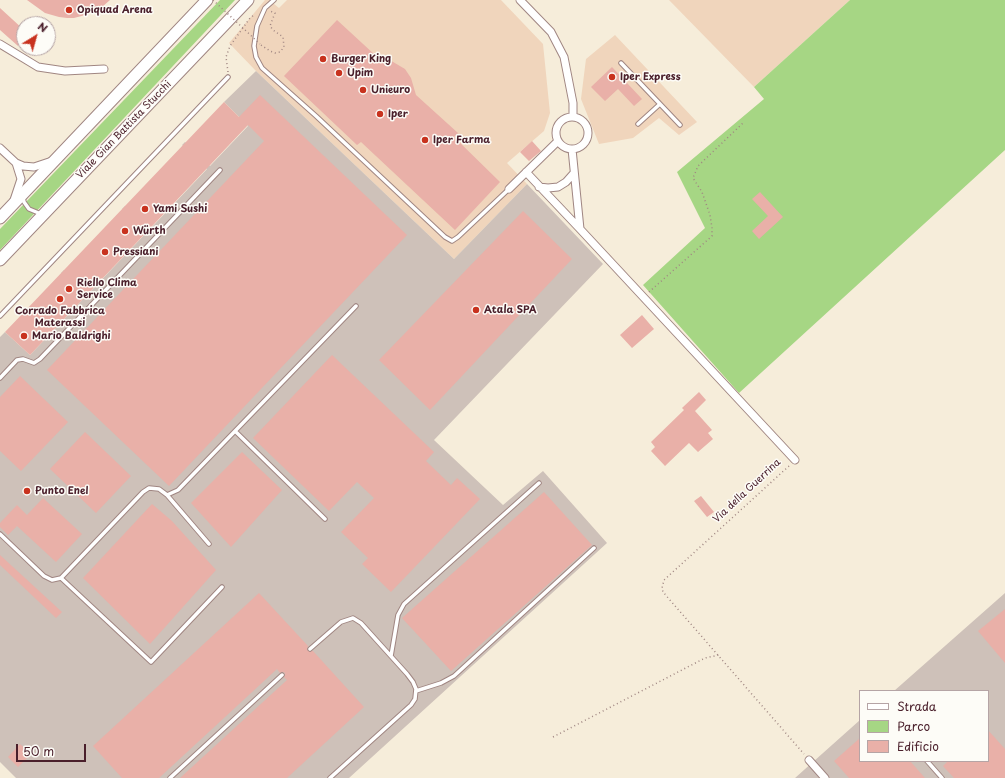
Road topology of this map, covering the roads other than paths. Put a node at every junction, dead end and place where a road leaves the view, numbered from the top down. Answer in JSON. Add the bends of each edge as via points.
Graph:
{"nodes":[{"id":1,"x":207,"y":0,"type":"edge"},
{"id":2,"x":248,"y":0,"type":"edge"},
{"id":3,"x":274,"y":0,"type":"edge"},
{"id":4,"x":520,"y":0,"type":"edge"},
{"id":5,"x":0,"y":44,"type":"edge"},
{"id":6,"x":621,"y":63,"type":"dead end"},
{"id":7,"x":104,"y":70,"type":"dead end"},
{"id":8,"x":228,"y":77,"type":"road end"},
{"id":9,"x":660,"y":104,"type":"junction"},
{"id":10,"x":573,"y":117,"type":"junction"},
{"id":11,"x":638,"y":124,"type":"dead end"},
{"id":12,"x":680,"y":125,"type":"dead end"},
{"id":13,"x":558,"y":141,"type":"junction"},
{"id":14,"x":0,"y":148,"type":"edge"},
{"id":15,"x":572,"y":149,"type":"junction"},
{"id":16,"x":4,"y":155,"type":"edge"},
{"id":17,"x":56,"y":159,"type":"junction"},
{"id":18,"x":16,"y":163,"type":"junction"},
{"id":19,"x":220,"y":170,"type":"dead end"},
{"id":20,"x":526,"y":172,"type":"junction"},
{"id":21,"x":574,"y":173,"type":"junction"},
{"id":22,"x":539,"y":186,"type":"junction"},
{"id":23,"x":509,"y":189,"type":"joint"},
{"id":24,"x":22,"y":195,"type":"junction"},
{"id":25,"x":13,"y":204,"type":"junction"},
{"id":26,"x":43,"y":215,"type":"junction"},
{"id":27,"x":0,"y":218,"type":"edge"},
{"id":28,"x":580,"y":229,"type":"junction"},
{"id":29,"x":0,"y":260,"type":"edge"},
{"id":30,"x":356,"y":306,"type":"dead end"},
{"id":31,"x":0,"y":316,"type":"edge"},
{"id":32,"x":0,"y":378,"type":"edge"},
{"id":33,"x":235,"y":431,"type":"junction"},
{"id":34,"x":795,"y":460,"type":"road end"},
{"id":35,"x":539,"y":483,"type":"dead end"},
{"id":36,"x":167,"y":495,"type":"junction"},
{"id":37,"x":325,"y":519,"type":"dead end"},
{"id":38,"x":0,"y":534,"type":"edge"},
{"id":39,"x":209,"y":544,"type":"dead end"},
{"id":40,"x":594,"y":548,"type":"dead end"},
{"id":41,"x":61,"y":578,"type":"junction"},
{"id":42,"x":222,"y":587,"type":"dead end"},
{"id":43,"x":310,"y":649,"type":"dead end"},
{"id":44,"x":391,"y":656,"type":"junction"},
{"id":45,"x":282,"y":675,"type":"dead end"},
{"id":46,"x":416,"y":690,"type":"junction"},
{"id":47,"x":809,"y":760,"type":"road end"},
{"id":48,"x":928,"y":762,"type":"edge"},
{"id":49,"x":170,"y":778,"type":"edge"},
{"id":50,"x":330,"y":778,"type":"edge"},
{"id":51,"x":826,"y":778,"type":"edge"},
{"id":52,"x":942,"y":778,"type":"edge"}],
"edges":[{"from":1,"to":17,"type":"main road"},
{"from":2,"to":26,"type":"main road","name":"Viale Gian Battista Stucchi"},
{"from":3,"to":23,"type":"lane","via":[[265,8],[257,26],[254,46],[262,68],[445,237],[452,241],[458,237]]},
{"from":4,"to":10,"type":"street","via":[[551,32],[564,57],[573,103]]},
{"from":5,"to":7,"type":"street","via":[[38,67],[64,71]]},
{"from":6,"to":9,"type":"lane"},
{"from":8,"to":31,"type":"lane"},
{"from":9,"to":11,"type":"lane"},
{"from":9,"to":12,"type":"lane"},
{"from":10,"to":13,"type":"street","via":[[564,119],[558,126]]},
{"from":10,"to":15,"type":"street","via":[[584,122],[588,134],[581,146]]},
{"from":13,"to":15,"type":"street"},
{"from":13,"to":20,"type":"street"},
{"from":14,"to":16,"type":"street"},
{"from":15,"to":21,"type":"street"},
{"from":16,"to":18,"type":"street"},
{"from":17,"to":18,"type":"street","via":[[34,167]]},
{"from":17,"to":24,"type":"main road"},
{"from":18,"to":25,"type":"street","via":[[21,179]]},
{"from":19,"to":32,"type":"lane","via":[[40,359],[34,363],[23,359],[17,360]]},
{"from":20,"to":22,"type":"street","name":"Via della Guerrina"},
{"from":20,"to":23,"type":"street"},
{"from":21,"to":22,"type":"street","via":[[558,187]]},
{"from":21,"to":28,"type":"street"},
{"from":22,"to":28,"type":"street","name":"Via della Guerrina"},
{"from":24,"to":25,"type":"main road"},
{"from":24,"to":26,"type":"lane","via":[[29,209]]},
{"from":25,"to":27,"type":"main road"},
{"from":26,"to":29,"type":"main road","name":"Viale Gian Battista Stucchi"},
{"from":28,"to":34,"type":"street","name":"Via della Guerrina"},
{"from":30,"to":33,"type":"lane"},
{"from":33,"to":36,"type":"lane","via":[[178,490]]},
{"from":33,"to":37,"type":"lane"},
{"from":35,"to":44,"type":"lane","via":[[404,604],[398,615]]},
{"from":36,"to":39,"type":"lane"},
{"from":36,"to":41,"type":"lane","via":[[159,489],[149,488],[143,492]]},
{"from":38,"to":41,"type":"lane","via":[[44,576],[52,580]]},
{"from":40,"to":46,"type":"lane","via":[[454,676],[441,683]]},
{"from":41,"to":42,"type":"lane","via":[[151,662]]},
{"from":43,"to":44,"type":"lane","via":[[341,622],[353,618],[361,623]]},
{"from":44,"to":46,"type":"lane","via":[[413,682]]},
{"from":45,"to":49,"type":"lane"},
{"from":46,"to":50,"type":"lane","via":[[411,705]]},
{"from":47,"to":51,"type":"street"},
{"from":48,"to":52,"type":"lane"}]}
